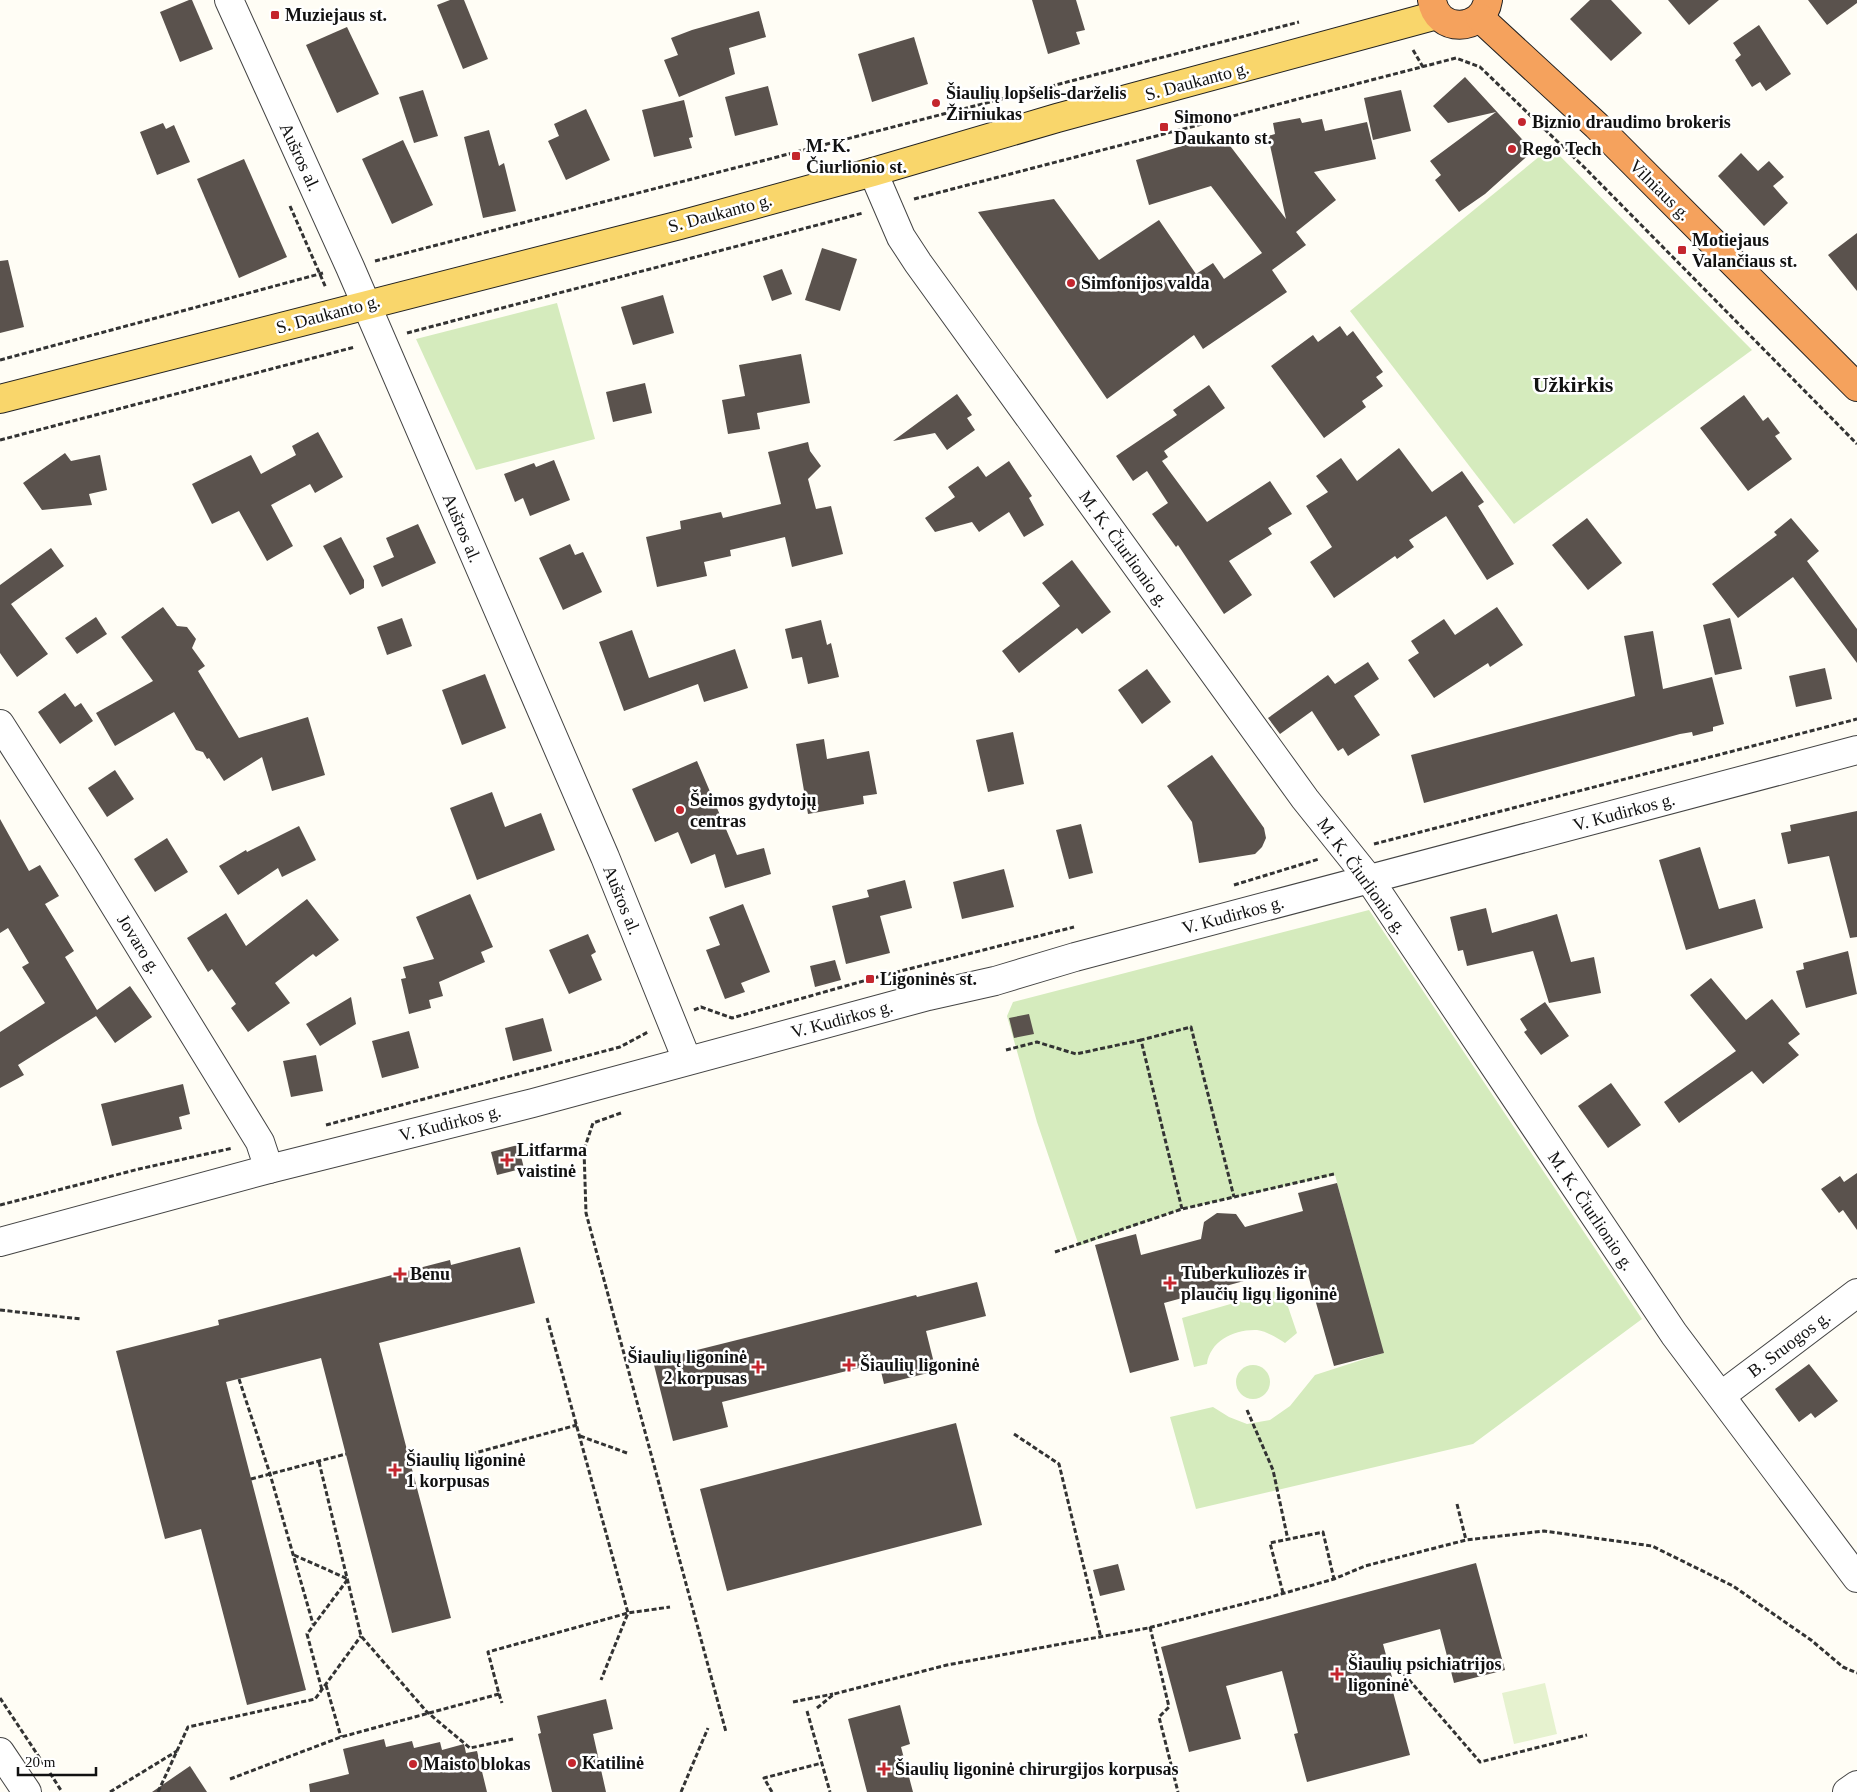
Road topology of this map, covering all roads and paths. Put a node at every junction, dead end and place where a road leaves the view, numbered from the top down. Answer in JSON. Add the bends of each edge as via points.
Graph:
{"nodes":[{"id":1,"x":229,"y":0,"type":"edge"},
{"id":2,"x":1435,"y":7,"type":"edge"},
{"id":3,"x":1484,"y":9,"type":"edge"},
{"id":4,"x":1300,"y":22,"type":"dead end"},
{"id":5,"x":873,"y":172,"type":"junction"},
{"id":6,"x":887,"y":206,"type":"junction"},
{"id":7,"x":394,"y":257,"type":"dead end"},
{"id":8,"x":320,"y":273,"type":"dead end"},
{"id":9,"x":365,"y":305,"type":"junction"},
{"id":10,"x":381,"y":340,"type":"junction"},
{"id":11,"x":0,"y":360,"type":"edge"},
{"id":12,"x":1857,"y":387,"type":"edge"},
{"id":13,"x":0,"y":399,"type":"edge"},
{"id":14,"x":0,"y":440,"type":"edge"},
{"id":15,"x":1857,"y":444,"type":"edge"},
{"id":16,"x":1857,"y":719,"type":"edge"},
{"id":17,"x":0,"y":724,"type":"edge"},
{"id":18,"x":1857,"y":750,"type":"edge"},
{"id":19,"x":1346,"y":851,"type":"junction"},
{"id":20,"x":1369,"y":879,"type":"junction"},
{"id":21,"x":1232,"y":885,"type":"dead end"},
{"id":22,"x":1076,"y":927,"type":"dead end"},
{"id":23,"x":671,"y":1020,"type":"junction"},
{"id":24,"x":1141,"y":1040,"type":"junction"},
{"id":25,"x":1006,"y":1050,"type":"dead end"},
{"id":26,"x":687,"y":1060,"type":"junction"},
{"id":27,"x":621,"y":1113,"type":"dead end"},
{"id":28,"x":318,"y":1127,"type":"dead end"},
{"id":29,"x":260,"y":1142,"type":"junction"},
{"id":30,"x":269,"y":1169,"type":"junction"},
{"id":31,"x":1334,"y":1174,"type":"dead end"},
{"id":32,"x":1234,"y":1197,"type":"junction"},
{"id":33,"x":0,"y":1205,"type":"edge"},
{"id":34,"x":1182,"y":1209,"type":"junction"},
{"id":35,"x":0,"y":1242,"type":"edge"},
{"id":36,"x":1055,"y":1252,"type":"dead end"},
{"id":37,"x":1857,"y":1293,"type":"edge"},
{"id":38,"x":0,"y":1310,"type":"edge"},
{"id":39,"x":548,"y":1318,"type":"dead end"},
{"id":40,"x":81,"y":1319,"type":"dead end"},
{"id":41,"x":239,"y":1379,"type":"dead end"},
{"id":42,"x":1722,"y":1395,"type":"junction"},
{"id":43,"x":1247,"y":1410,"type":"dead end"},
{"id":44,"x":577,"y":1425,"type":"junction"},
{"id":45,"x":1014,"y":1434,"type":"dead end"},
{"id":46,"x":580,"y":1436,"type":"junction"},
{"id":47,"x":627,"y":1453,"type":"dead end"},
{"id":48,"x":346,"y":1454,"type":"dead end"},
{"id":49,"x":464,"y":1456,"type":"dead end"},
{"id":50,"x":319,"y":1462,"type":"junction"},
{"id":51,"x":270,"y":1474,"type":"junction"},
{"id":52,"x":251,"y":1479,"type":"dead end"},
{"id":53,"x":1457,"y":1504,"type":"dead end"},
{"id":54,"x":1288,"y":1540,"type":"junction"},
{"id":55,"x":1466,"y":1540,"type":"junction"},
{"id":56,"x":294,"y":1555,"type":"junction"},
{"id":57,"x":348,"y":1578,"type":"junction"},
{"id":58,"x":1857,"y":1578,"type":"edge"},
{"id":59,"x":1334,"y":1579,"type":"junction"},
{"id":60,"x":1283,"y":1593,"type":"junction"},
{"id":61,"x":670,"y":1607,"type":"dead end"},
{"id":62,"x":628,"y":1613,"type":"junction"},
{"id":63,"x":313,"y":1624,"type":"junction"},
{"id":64,"x":1150,"y":1627,"type":"junction"},
{"id":65,"x":361,"y":1636,"type":"junction"},
{"id":66,"x":1101,"y":1638,"type":"junction"},
{"id":67,"x":1857,"y":1673,"type":"edge"},
{"id":68,"x":1404,"y":1674,"type":"dead end"},
{"id":69,"x":601,"y":1680,"type":"dead end"},
{"id":70,"x":326,"y":1685,"type":"junction"},
{"id":71,"x":322,"y":1691,"type":"junction"},
{"id":72,"x":499,"y":1694,"type":"junction"},
{"id":73,"x":834,"y":1694,"type":"junction"},
{"id":74,"x":0,"y":1698,"type":"edge"},
{"id":75,"x":793,"y":1702,"type":"dead end"},
{"id":76,"x":502,"y":1704,"type":"dead end"},
{"id":77,"x":817,"y":1708,"type":"dead end"},
{"id":78,"x":807,"y":1711,"type":"dead end"},
{"id":79,"x":427,"y":1712,"type":"junction"},
{"id":80,"x":708,"y":1728,"type":"dead end"},
{"id":81,"x":726,"y":1732,"type":"dead end"},
{"id":82,"x":1587,"y":1735,"type":"dead end"},
{"id":83,"x":341,"y":1737,"type":"junction"},
{"id":84,"x":512,"y":1740,"type":"dead end"},
{"id":85,"x":178,"y":1750,"type":"junction"},
{"id":86,"x":0,"y":1752,"type":"edge"},
{"id":87,"x":822,"y":1763,"type":"junction"},
{"id":88,"x":230,"y":1779,"type":"dead end"},
{"id":89,"x":1857,"y":1785,"type":"edge"},
{"id":90,"x":113,"y":1791,"type":"edge"},
{"id":91,"x":27,"y":1792,"type":"edge"},
{"id":92,"x":62,"y":1792,"type":"edge"},
{"id":93,"x":158,"y":1792,"type":"edge"},
{"id":94,"x":680,"y":1792,"type":"edge"},
{"id":95,"x":772,"y":1792,"type":"edge"},
{"id":96,"x":830,"y":1792,"type":"edge"},
{"id":97,"x":1178,"y":1792,"type":"edge"},
{"id":98,"x":1847,"y":1792,"type":"edge"}],
"edges":[{"from":1,"to":9,"type":"street","name":"Aušros al."},
{"from":2,"to":3,"type":"highway","via":[[1444,21],[1463,26]]},
{"from":2,"to":5,"type":"main road","name":"S. Daukanto g."},
{"from":3,"to":12,"type":"highway","name":"Vilniaus g."},
{"from":4,"to":7,"type":"path"},
{"from":5,"to":6,"type":"street","name":"M. K. Čiurlionio g."},
{"from":5,"to":9,"type":"main road","name":"S. Daukanto g."},
{"from":6,"to":10,"type":"path"},
{"from":6,"to":15,"type":"path","via":[[1456,58],[1480,67],[1585,168]]},
{"from":6,"to":19,"type":"street","name":"M. K. Čiurlionio g.","via":[[901,237],[957,318],[1299,791]]},
{"from":8,"to":11,"type":"path"},
{"from":9,"to":10,"type":"street","name":"Aušros al."},
{"from":9,"to":13,"type":"main road","name":"S. Daukanto g."},
{"from":10,"to":14,"type":"path"},
{"from":10,"to":23,"type":"street","name":"Aušros al."},
{"from":16,"to":19,"type":"path"},
{"from":17,"to":29,"type":"street","name":"Jovaro g."},
{"from":18,"to":20,"type":"street","name":"V. Kudirkos g."},
{"from":19,"to":20,"type":"street","name":"M. K. Čiurlionio g."},
{"from":19,"to":21,"type":"path"},
{"from":20,"to":26,"type":"street","name":"V. Kudirkos g.","via":[[1075,957],[995,982],[928,996]]},
{"from":20,"to":42,"type":"street","name":"M. K. Čiurlionio g.","via":[[1674,1334]]},
{"from":22,"to":23,"type":"path","via":[[732,1018],[701,1007]]},
{"from":23,"to":26,"type":"street","name":"Aušros al."},
{"from":23,"to":28,"type":"path","via":[[620,1047]]},
{"from":24,"to":25,"type":"path","via":[[1076,1054],[1037,1042]]},
{"from":24,"to":32,"type":"path","via":[[1191,1027]]},
{"from":24,"to":34,"type":"path"},
{"from":26,"to":30,"type":"street","name":"V. Kudirkos g.","via":[[533,1103]]},
{"from":27,"to":81,"type":"path","via":[[593,1123],[584,1150],[586,1213]]},
{"from":29,"to":30,"type":"street","name":"Jovaro g."},
{"from":29,"to":33,"type":"path"},
{"from":30,"to":35,"type":"street","name":"V. Kudirkos g."},
{"from":31,"to":32,"type":"path"},
{"from":32,"to":34,"type":"path"},
{"from":34,"to":36,"type":"path"},
{"from":37,"to":42,"type":"street","name":"B. Sruogos g."},
{"from":38,"to":40,"type":"path"},
{"from":39,"to":44,"type":"path"},
{"from":41,"to":51,"type":"path"},
{"from":42,"to":58,"type":"street","name":"M. K. Čiurlionio g."},
{"from":43,"to":54,"type":"path","via":[[1273,1470]]},
{"from":44,"to":46,"type":"path"},
{"from":44,"to":49,"type":"path"},
{"from":45,"to":66,"type":"path","via":[[1059,1464]]},
{"from":46,"to":47,"type":"path"},
{"from":46,"to":62,"type":"path"},
{"from":48,"to":50,"type":"path"},
{"from":50,"to":51,"type":"path"},
{"from":50,"to":57,"type":"path"},
{"from":51,"to":52,"type":"path"},
{"from":51,"to":56,"type":"path"},
{"from":53,"to":55,"type":"path"},
{"from":54,"to":59,"type":"path","via":[[1324,1532]]},
{"from":54,"to":60,"type":"path","via":[[1270,1543]]},
{"from":55,"to":59,"type":"path","via":[[1365,1566]]},
{"from":55,"to":67,"type":"path","via":[[1544,1531],[1652,1546],[1733,1586],[1811,1640],[1843,1667]]},
{"from":56,"to":57,"type":"path"},
{"from":56,"to":63,"type":"path"},
{"from":57,"to":63,"type":"path"},
{"from":57,"to":65,"type":"path"},
{"from":59,"to":60,"type":"path"},
{"from":60,"to":64,"type":"path"},
{"from":61,"to":62,"type":"path"},
{"from":62,"to":69,"type":"path"},
{"from":62,"to":72,"type":"path","via":[[488,1652]]},
{"from":63,"to":71,"type":"path","via":[[307,1634]]},
{"from":64,"to":66,"type":"path"},
{"from":64,"to":97,"type":"path","via":[[1169,1707],[1159,1717]]},
{"from":65,"to":70,"type":"path"},
{"from":65,"to":79,"type":"path"},
{"from":66,"to":73,"type":"path","via":[[947,1665]]},
{"from":68,"to":82,"type":"path","via":[[1480,1762]]},
{"from":70,"to":71,"type":"path"},
{"from":70,"to":83,"type":"path"},
{"from":71,"to":85,"type":"path","via":[[315,1699],[188,1727]]},
{"from":72,"to":76,"type":"path"},
{"from":72,"to":79,"type":"path"},
{"from":73,"to":75,"type":"path"},
{"from":73,"to":77,"type":"path"},
{"from":74,"to":92,"type":"path"},
{"from":78,"to":87,"type":"path"},
{"from":79,"to":83,"type":"path"},
{"from":79,"to":84,"type":"path","via":[[470,1748]]},
{"from":80,"to":94,"type":"path"},
{"from":83,"to":88,"type":"path"},
{"from":85,"to":90,"type":"path"},
{"from":85,"to":93,"type":"path"},
{"from":86,"to":91,"type":"street"},
{"from":87,"to":95,"type":"path","via":[[764,1778]]},
{"from":87,"to":96,"type":"path"},
{"from":89,"to":98,"type":"street"}]}
